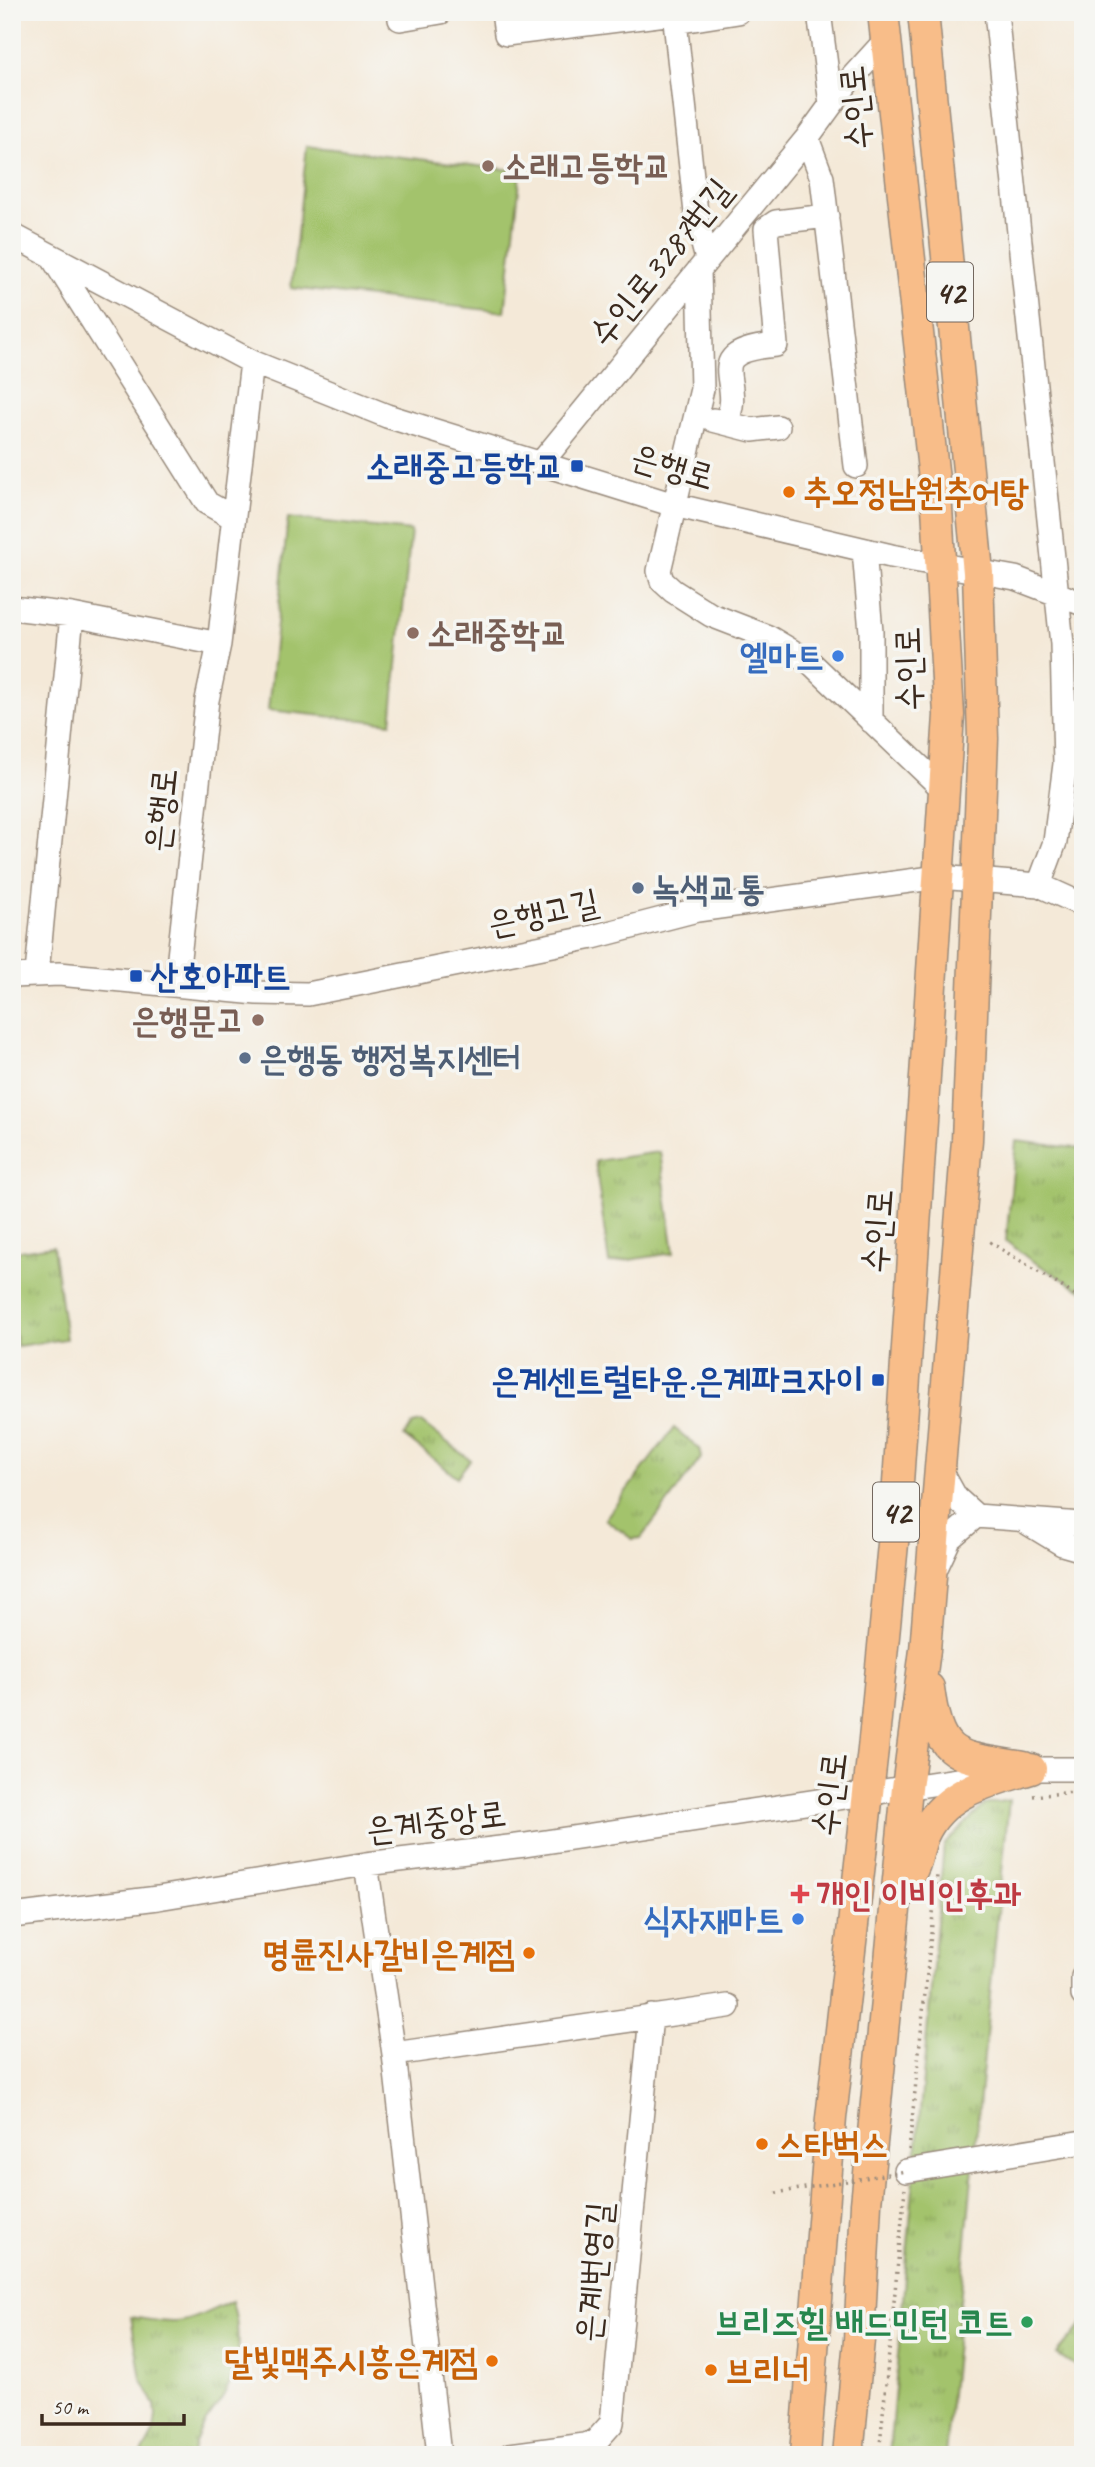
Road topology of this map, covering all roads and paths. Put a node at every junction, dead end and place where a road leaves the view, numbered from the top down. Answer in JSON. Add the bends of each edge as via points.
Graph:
{"nodes":[{"id":1,"x":441,"y":12,"type":"edge"},
{"id":2,"x":738,"y":12,"type":"edge"},
{"id":3,"x":819,"y":12,"type":"edge"},
{"id":4,"x":923,"y":12,"type":"edge"},
{"id":5,"x":996,"y":12,"type":"edge"},
{"id":6,"x":675,"y":16,"type":"edge"},
{"id":7,"x":400,"y":19,"type":"dead end"},
{"id":8,"x":505,"y":23,"type":"edge"},
{"id":9,"x":885,"y":26,"type":"edge"},
{"id":10,"x":831,"y":104,"type":"junction"},
{"id":11,"x":807,"y":138,"type":"junction"},
{"id":12,"x":816,"y":217,"type":"junction"},
{"id":13,"x":12,"y":235,"type":"edge"},
{"id":14,"x":52,"y":257,"type":"junction"},
{"id":15,"x":703,"y":265,"type":"junction"},
{"id":16,"x":252,"y":362,"type":"junction"},
{"id":17,"x":697,"y":415,"type":"junction"},
{"id":18,"x":725,"y":423,"type":"junction"},
{"id":19,"x":778,"y":428,"type":"dead end"},
{"id":20,"x":541,"y":463,"type":"junction"},
{"id":21,"x":856,"y":466,"type":"dead end"},
{"id":22,"x":674,"y":505,"type":"junction"},
{"id":23,"x":232,"y":517,"type":"junction"},
{"id":24,"x":864,"y":550,"type":"junction"},
{"id":25,"x":942,"y":567,"type":"junction"},
{"id":26,"x":978,"y":572,"type":"junction"},
{"id":27,"x":1054,"y":593,"type":"junction"},
{"id":28,"x":1083,"y":604,"type":"edge"},
{"id":29,"x":12,"y":608,"type":"edge"},
{"id":30,"x":72,"y":615,"type":"junction"},
{"id":31,"x":219,"y":644,"type":"junction"},
{"id":32,"x":871,"y":721,"type":"junction"},
{"id":33,"x":946,"y":792,"type":"junction"},
{"id":34,"x":939,"y":877,"type":"junction"},
{"id":35,"x":978,"y":880,"type":"junction"},
{"id":36,"x":1039,"y":885,"type":"junction"},
{"id":37,"x":1083,"y":905,"type":"edge"},
{"id":38,"x":37,"y":973,"type":"junction"},
{"id":39,"x":12,"y":976,"type":"edge"},
{"id":40,"x":176,"y":985,"type":"junction"},
{"id":41,"x":990,"y":1242,"type":"dead end"},
{"id":42,"x":1083,"y":1300,"type":"edge"},
{"id":43,"x":941,"y":1471,"type":"junction"},
{"id":44,"x":976,"y":1516,"type":"junction"},
{"id":45,"x":1023,"y":1521,"type":"junction"},
{"id":46,"x":1081,"y":1524,"type":"edge"},
{"id":47,"x":1083,"y":1550,"type":"edge"},
{"id":48,"x":932,"y":1575,"type":"junction"},
{"id":49,"x":925,"y":1650,"type":"junction"},
{"id":50,"x":1083,"y":1769,"type":"edge"},
{"id":51,"x":1031,"y":1782,"type":"junction"},
{"id":52,"x":907,"y":1788,"type":"junction"},
{"id":53,"x":1083,"y":1791,"type":"edge"},
{"id":54,"x":868,"y":1795,"type":"junction"},
{"id":55,"x":366,"y":1864,"type":"junction"},
{"id":56,"x":937,"y":1875,"type":"dead end"},
{"id":57,"x":899,"y":1890,"type":"junction"},
{"id":58,"x":12,"y":1916,"type":"edge"},
{"id":59,"x":1083,"y":1977,"type":"edge"},
{"id":60,"x":1083,"y":1995,"type":"edge"},
{"id":61,"x":728,"y":2006,"type":"dead end"},
{"id":62,"x":651,"y":2016,"type":"junction"},
{"id":63,"x":394,"y":2054,"type":"junction"},
{"id":64,"x":1083,"y":2142,"type":"edge"},
{"id":65,"x":906,"y":2171,"type":"junction"},
{"id":66,"x":776,"y":2193,"type":"dead end"},
{"id":67,"x":439,"y":2455,"type":"edge"},
{"id":68,"x":510,"y":2455,"type":"edge"},
{"id":69,"x":805,"y":2455,"type":"edge"},
{"id":70,"x":848,"y":2455,"type":"edge"},
{"id":71,"x":879,"y":2455,"type":"edge"}],
"edges":[{"from":1,"to":7,"type":"street"},
{"from":2,"to":6,"type":"street"},
{"from":3,"to":10,"type":"street"},
{"from":4,"to":26,"type":"main road","name":"수인로","number":"42"},
{"from":5,"to":27,"type":"street"},
{"from":6,"to":8,"type":"street"},
{"from":6,"to":15,"type":"street"},
{"from":9,"to":10,"type":"street","name":"수인로3287번길"},
{"from":9,"to":25,"type":"main road","name":"수인로","number":"42"},
{"from":10,"to":11,"type":"street","name":"수인로3287번길"},
{"from":11,"to":12,"type":"street","via":[[822,178]]},
{"from":11,"to":15,"type":"street","name":"수인로3287번길"},
{"from":12,"to":18,"type":"street","via":[[776,222],[766,229],[776,345],[746,348],[731,361],[727,373],[733,406]]},
{"from":12,"to":21,"type":"street"},
{"from":13,"to":14,"type":"street","name":"은행로"},
{"from":14,"to":16,"type":"street","name":"은행로"},
{"from":14,"to":23,"type":"street","name":"은행로","via":[[207,503]]},
{"from":15,"to":17,"type":"street","via":[[702,389]]},
{"from":15,"to":20,"type":"street","name":"수인로3287번길"},
{"from":16,"to":20,"type":"street","name":"은행로","via":[[387,416]]},
{"from":16,"to":23,"type":"street","name":"은행로"},
{"from":17,"to":18,"type":"street"},
{"from":17,"to":22,"type":"street"},
{"from":18,"to":19,"type":"street","via":[[752,430]]},
{"from":20,"to":22,"type":"street","name":"은행로"},
{"from":22,"to":24,"type":"street","name":"은행로"},
{"from":22,"to":32,"type":"street","via":[[659,571],[662,581],[711,615],[789,647]]},
{"from":23,"to":31,"type":"street","name":"은행로"},
{"from":24,"to":25,"type":"street","name":"은행로"},
{"from":24,"to":32,"type":"street","via":[[871,632]]},
{"from":25,"to":26,"type":"street","name":"은행로"},
{"from":25,"to":33,"type":"main road","name":"수인로","number":"42","via":[[949,715]]},
{"from":26,"to":27,"type":"street","name":"은행로","via":[[1015,578]]},
{"from":26,"to":35,"type":"main road","name":"수인로","number":"42","via":[[983,739]]},
{"from":27,"to":28,"type":"street","name":"은행로"},
{"from":27,"to":36,"type":"street","via":[[1062,644],[1065,764],[1055,842]]},
{"from":29,"to":30,"type":"street"},
{"from":30,"to":31,"type":"street"},
{"from":30,"to":38,"type":"street"},
{"from":31,"to":40,"type":"street","name":"은행로","via":[[206,700]]},
{"from":32,"to":33,"type":"street"},
{"from":33,"to":34,"type":"main road","name":"수인로","number":"42"},
{"from":34,"to":35,"type":"street","name":"은행고길"},
{"from":34,"to":40,"type":"street","name":"은행고길","via":[[697,910],[593,937],[346,989],[308,994]]},
{"from":34,"to":54,"type":"main road","name":"수인로","number":"42","via":[[896,1513]]},
{"from":35,"to":36,"type":"street","name":"은행고길"},
{"from":35,"to":43,"type":"main road","name":"수인로","number":"42","via":[[967,1140]]},
{"from":36,"to":37,"type":"street","name":"은행고길"},
{"from":38,"to":39,"type":"street","name":"은행고길"},
{"from":38,"to":40,"type":"street","name":"은행고길"},
{"from":41,"to":42,"type":"path"},
{"from":43,"to":44,"type":"street","via":[[956,1498]]},
{"from":43,"to":48,"type":"main road","name":"수인로","number":"42"},
{"from":44,"to":45,"type":"street"},
{"from":44,"to":48,"type":"street","via":[[950,1538]]},
{"from":45,"to":46,"type":"street"},
{"from":45,"to":47,"type":"street","via":[[1062,1544]]},
{"from":48,"to":49,"type":"main road","name":"수인로","number":"42"},
{"from":49,"to":51,"type":"main road","via":[[934,1721],[947,1746]]},
{"from":49,"to":52,"type":"main road","name":"수인로","number":"42"},
{"from":50,"to":51,"type":"street"},
{"from":51,"to":52,"type":"street","name":"은계중앙로"},
{"from":51,"to":53,"type":"path"},
{"from":51,"to":57,"type":"main road","via":[[981,1784],[953,1798],[923,1837],[915,1867]]},
{"from":52,"to":54,"type":"street","name":"은계중앙로"},
{"from":52,"to":57,"type":"main road","name":"수인로","number":"42"},
{"from":54,"to":55,"type":"street","name":"은계중앙로"},
{"from":54,"to":69,"type":"main road","name":"수인로","number":"42","via":[[831,2118]]},
{"from":55,"to":58,"type":"street","name":"은계중앙로"},
{"from":55,"to":63,"type":"street"},
{"from":56,"to":65,"type":"path"},
{"from":57,"to":70,"type":"main road","name":"수인로","number":"42","via":[[866,2204]]},
{"from":59,"to":60,"type":"street"},
{"from":61,"to":62,"type":"street"},
{"from":62,"to":63,"type":"street"},
{"from":62,"to":68,"type":"street","name":"은계번영길","via":[[612,2423],[596,2441],[585,2445]]},
{"from":63,"to":67,"type":"street"},
{"from":64,"to":65,"type":"street"},
{"from":65,"to":66,"type":"path","bridge":true},
{"from":65,"to":71,"type":"path"}]}
